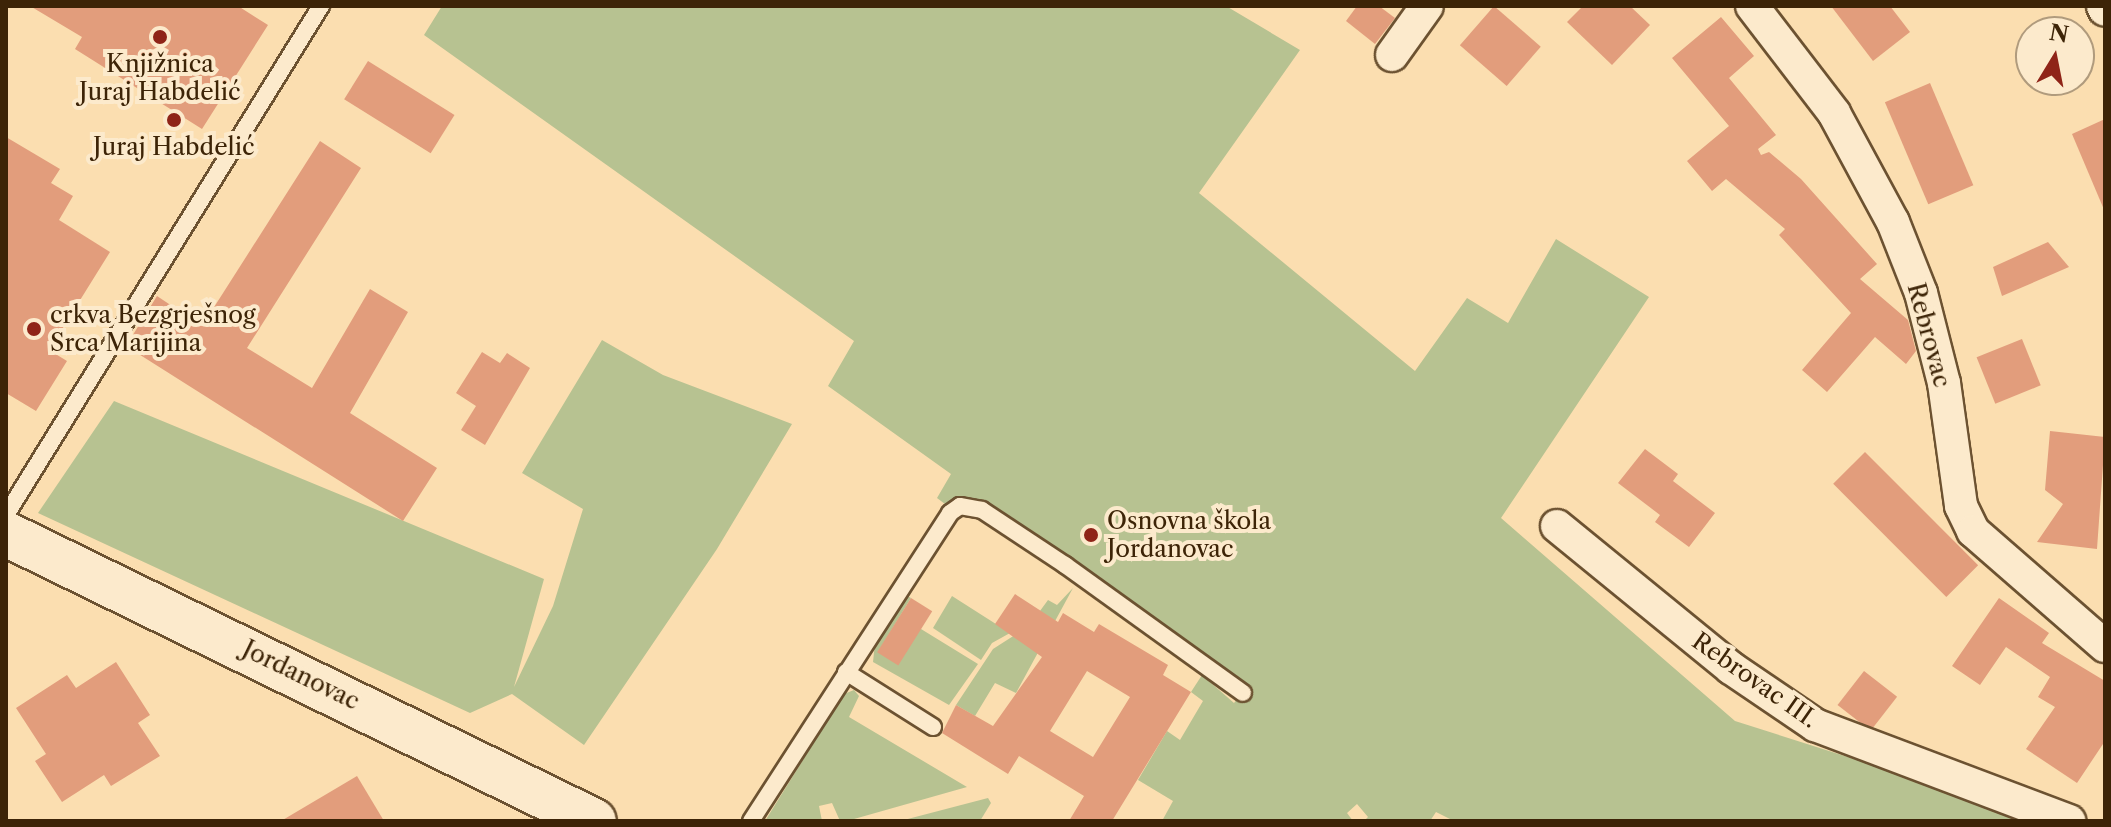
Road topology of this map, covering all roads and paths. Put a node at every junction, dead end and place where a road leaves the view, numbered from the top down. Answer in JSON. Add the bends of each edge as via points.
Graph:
{"nodes":[{"id":1,"x":1427,"y":6,"type":"edge"},
{"id":2,"x":1752,"y":6,"type":"edge"},
{"id":3,"x":314,"y":8,"type":"edge"},
{"id":4,"x":1392,"y":55,"type":"dead end"},
{"id":5,"x":6,"y":515,"type":"edge"},
{"id":6,"x":1557,"y":526,"type":"dead end"},
{"id":7,"x":6,"y":534,"type":"edge"},
{"id":8,"x":2105,"y":646,"type":"edge"},
{"id":9,"x":846,"y":672,"type":"junction"},
{"id":10,"x":1243,"y":693,"type":"dead end"},
{"id":11,"x":933,"y":727,"type":"dead end"},
{"id":12,"x":594,"y":821,"type":"edge"},
{"id":13,"x":751,"y":821,"type":"edge"},
{"id":14,"x":2069,"y":821,"type":"edge"}],
"edges":[{"from":1,"to":4,"type":"street"},
{"from":2,"to":8,"type":"street","name":"Rebrovac","via":[[1834,113],[1893,222],[1925,308],[1944,383],[1961,506],[1973,531]]},
{"from":3,"to":5,"type":"lane"},
{"from":6,"to":14,"type":"street","name":"Rebrovac III.","via":[[1731,668],[1815,725]]},
{"from":7,"to":12,"type":"main road","name":"Jordanovac"},
{"from":9,"to":10,"type":"lane","via":[[950,513],[970,507],[1065,565]]},
{"from":9,"to":11,"type":"lane"},
{"from":9,"to":13,"type":"lane"}]}
